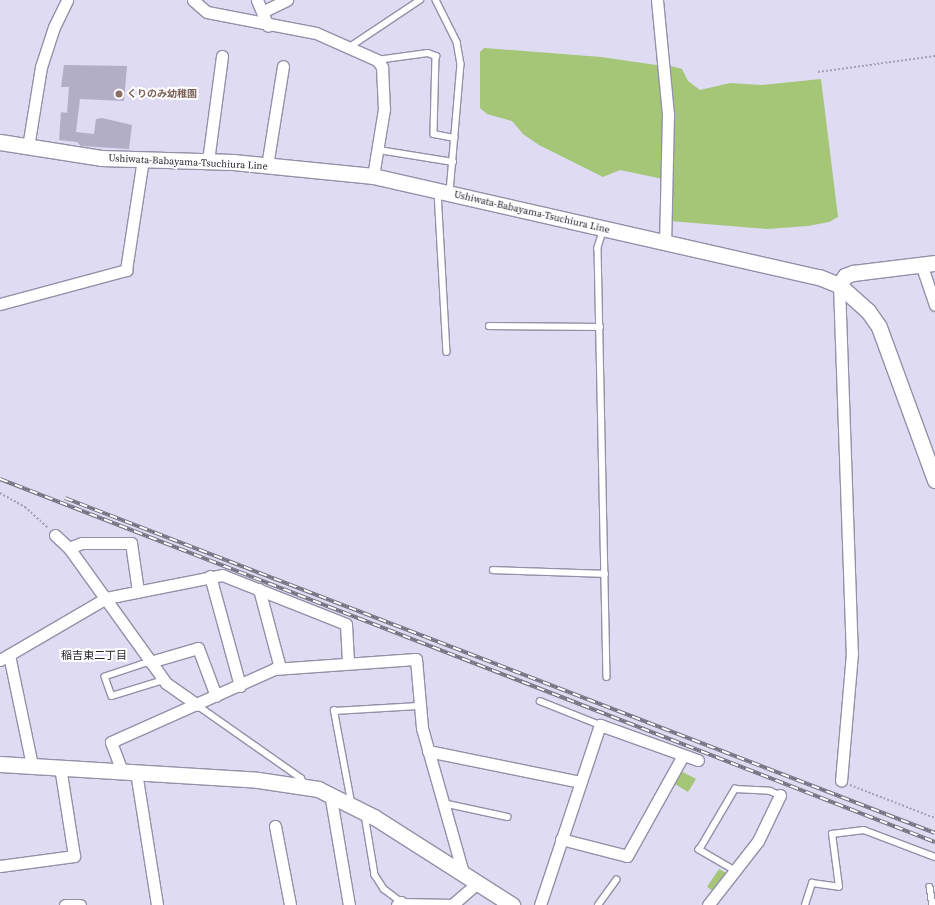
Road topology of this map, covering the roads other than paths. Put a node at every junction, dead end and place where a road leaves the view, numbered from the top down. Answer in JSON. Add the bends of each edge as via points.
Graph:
{"nodes":[{"id":1,"x":67,"y":0,"type":"edge"},
{"id":2,"x":193,"y":0,"type":"edge"},
{"id":3,"x":257,"y":0,"type":"edge"},
{"id":4,"x":286,"y":0,"type":"edge"},
{"id":5,"x":420,"y":0,"type":"edge"},
{"id":6,"x":436,"y":0,"type":"edge"},
{"id":7,"x":657,"y":0,"type":"edge"},
{"id":8,"x":262,"y":12,"type":"junction"},
{"id":9,"x":268,"y":26,"type":"junction"},
{"id":10,"x":351,"y":46,"type":"junction"},
{"id":11,"x":222,"y":56,"type":"dead end"},
{"id":12,"x":377,"y":60,"type":"junction"},
{"id":13,"x":283,"y":66,"type":"dead end"},
{"id":14,"x":455,"y":138,"type":"junction"},
{"id":15,"x":0,"y":142,"type":"edge"},
{"id":16,"x":28,"y":147,"type":"junction"},
{"id":17,"x":379,"y":150,"type":"junction"},
{"id":18,"x":143,"y":159,"type":"junction"},
{"id":19,"x":208,"y":161,"type":"junction"},
{"id":20,"x":453,"y":162,"type":"junction"},
{"id":21,"x":267,"y":166,"type":"junction"},
{"id":22,"x":373,"y":176,"type":"junction"},
{"id":23,"x":444,"y":191,"type":"junction"},
{"id":24,"x":604,"y":229,"type":"junction"},
{"id":25,"x":665,"y":242,"type":"junction"},
{"id":26,"x":928,"y":263,"type":"edge"},
{"id":27,"x":839,"y":285,"type":"junction"},
{"id":28,"x":0,"y":304,"type":"edge"},
{"id":29,"x":935,"y":305,"type":"edge"},
{"id":30,"x":489,"y":326,"type":"dead end"},
{"id":31,"x":600,"y":327,"type":"junction"},
{"id":32,"x":447,"y":352,"type":"dead end"},
{"id":33,"x":935,"y":480,"type":"edge"},
{"id":34,"x":55,"y":535,"type":"road end"},
{"id":35,"x":69,"y":548,"type":"junction"},
{"id":36,"x":493,"y":570,"type":"dead end"},
{"id":37,"x":605,"y":574,"type":"junction"},
{"id":38,"x":210,"y":576,"type":"junction"},
{"id":39,"x":259,"y":589,"type":"junction"},
{"id":40,"x":138,"y":591,"type":"junction"},
{"id":41,"x":106,"y":598,"type":"junction"},
{"id":42,"x":4,"y":658,"type":"edge"},
{"id":43,"x":150,"y":662,"type":"junction"},
{"id":44,"x":348,"y":663,"type":"junction"},
{"id":45,"x":280,"y":668,"type":"junction"},
{"id":46,"x":608,"y":677,"type":"dead end"},
{"id":47,"x":164,"y":680,"type":"junction"},
{"id":48,"x":240,"y":686,"type":"junction"},
{"id":49,"x":216,"y":696,"type":"junction"},
{"id":50,"x":540,"y":701,"type":"dead end"},
{"id":51,"x":197,"y":705,"type":"junction"},
{"id":52,"x":418,"y":706,"type":"junction"},
{"id":53,"x":600,"y":725,"type":"junction"},
{"id":54,"x":428,"y":751,"type":"junction"},
{"id":55,"x":682,"y":757,"type":"junction"},
{"id":56,"x":698,"y":760,"type":"dead end"},
{"id":57,"x":0,"y":764,"type":"edge"},
{"id":58,"x":32,"y":765,"type":"junction"},
{"id":59,"x":60,"y":767,"type":"junction"},
{"id":60,"x":129,"y":772,"type":"junction"},
{"id":61,"x":841,"y":781,"type":"road end"},
{"id":62,"x":580,"y":782,"type":"junction"},
{"id":63,"x":305,"y":785,"type":"junction"},
{"id":64,"x":330,"y":793,"type":"junction"},
{"id":65,"x":780,"y":795,"type":"joint"},
{"id":66,"x":443,"y":802,"type":"junction"},
{"id":67,"x":352,"y":804,"type":"junction"},
{"id":68,"x":365,"y":811,"type":"junction"},
{"id":69,"x":508,"y":817,"type":"dead end"},
{"id":70,"x":275,"y":826,"type":"dead end"},
{"id":71,"x":561,"y":839,"type":"junction"},
{"id":72,"x":935,"y":857,"type":"edge"},
{"id":73,"x":0,"y":866,"type":"edge"},
{"id":74,"x":735,"y":871,"type":"junction"},
{"id":75,"x":463,"y":873,"type":"junction"},
{"id":76,"x":616,"y":880,"type":"dead end"},
{"id":77,"x":478,"y":882,"type":"junction"},
{"id":78,"x":930,"y":887,"type":"dead end"},
{"id":79,"x":399,"y":903,"type":"edge"},
{"id":80,"x":453,"y":904,"type":"edge"},
{"id":81,"x":65,"y":905,"type":"edge"},
{"id":82,"x":80,"y":905,"type":"edge"},
{"id":83,"x":157,"y":905,"type":"edge"},
{"id":84,"x":290,"y":905,"type":"edge"},
{"id":85,"x":349,"y":905,"type":"edge"},
{"id":86,"x":512,"y":905,"type":"edge"},
{"id":87,"x":540,"y":905,"type":"edge"},
{"id":88,"x":598,"y":905,"type":"edge"},
{"id":89,"x":708,"y":905,"type":"edge"},
{"id":90,"x":805,"y":905,"type":"edge"},
{"id":91,"x":933,"y":905,"type":"edge"}],
"edges":[{"from":1,"to":16,"type":"street","via":[[54,27],[41,67]]},
{"from":2,"to":9,"type":"street","via":[[207,12]]},
{"from":3,"to":8,"type":"street"},
{"from":4,"to":8,"type":"street"},
{"from":5,"to":10,"type":"lane"},
{"from":6,"to":14,"type":"lane","via":[[453,30],[460,51]]},
{"from":7,"to":25,"type":"street","via":[[668,114]]},
{"from":8,"to":9,"type":"street"},
{"from":9,"to":10,"type":"street","via":[[316,33]]},
{"from":10,"to":12,"type":"street"},
{"from":11,"to":19,"type":"street"},
{"from":12,"to":14,"type":"lane","via":[[428,53],[436,56],[434,134]]},
{"from":12,"to":17,"type":"street","via":[[382,67],[384,109]]},
{"from":13,"to":21,"type":"street"},
{"from":14,"to":20,"type":"lane"},
{"from":15,"to":16,"type":"main road","name":"Ushiwata-Babayama-Tsuchiura Line"},
{"from":16,"to":18,"type":"main road","name":"Ushiwata-Babayama-Tsuchiura Line","via":[[100,158]]},
{"from":17,"to":20,"type":"lane"},
{"from":17,"to":22,"type":"street"},
{"from":18,"to":19,"type":"main road","name":"Ushiwata-Babayama-Tsuchiura Line"},
{"from":18,"to":28,"type":"street","via":[[126,270]]},
{"from":19,"to":21,"type":"main road","name":"Ushiwata-Babayama-Tsuchiura Line"},
{"from":20,"to":23,"type":"lane"},
{"from":21,"to":22,"type":"main road","name":"Ushiwata-Babayama-Tsuchiura Line"},
{"from":22,"to":23,"type":"main road","name":"Ushiwata-Babayama-Tsuchiura Line"},
{"from":23,"to":24,"type":"main road","name":"Ushiwata-Babayama-Tsuchiura Line"},
{"from":23,"to":32,"type":"lane"},
{"from":24,"to":25,"type":"main road","name":"Ushiwata-Babayama-Tsuchiura Line"},
{"from":24,"to":31,"type":"lane","via":[[598,248]]},
{"from":25,"to":27,"type":"main road","name":"Ushiwata-Babayama-Tsuchiura Line","via":[[799,272]]},
{"from":26,"to":27,"type":"main road","via":[[853,272],[845,276]]},
{"from":26,"to":29,"type":"street"},
{"from":27,"to":33,"type":"main road","name":"Ushiwata-Babayama-Tsuchiura Line","via":[[868,311],[879,327]]},
{"from":27,"to":61,"type":"street","via":[[842,313],[852,653]]},
{"from":30,"to":31,"type":"lane"},
{"from":31,"to":37,"type":"lane"},
{"from":34,"to":35,"type":"street"},
{"from":35,"to":40,"type":"street","via":[[82,543],[132,543]]},
{"from":35,"to":41,"type":"street"},
{"from":36,"to":37,"type":"lane"},
{"from":37,"to":46,"type":"lane"},
{"from":38,"to":39,"type":"street","via":[[222,575]]},
{"from":38,"to":40,"type":"street"},
{"from":38,"to":48,"type":"street"},
{"from":39,"to":44,"type":"street","via":[[346,624]]},
{"from":39,"to":45,"type":"street"},
{"from":40,"to":41,"type":"street"},
{"from":41,"to":42,"type":"street"},
{"from":41,"to":43,"type":"street"},
{"from":42,"to":58,"type":"street"},
{"from":43,"to":47,"type":"street"},
{"from":43,"to":47,"type":"lane","via":[[105,677],[112,696]]},
{"from":43,"to":49,"type":"street","via":[[198,648]]},
{"from":44,"to":45,"type":"street"},
{"from":44,"to":52,"type":"street","via":[[416,658]]},
{"from":45,"to":48,"type":"street"},
{"from":47,"to":51,"type":"street","via":[[186,700]]},
{"from":48,"to":49,"type":"street"},
{"from":49,"to":51,"type":"street"},
{"from":50,"to":53,"type":"lane"},
{"from":51,"to":60,"type":"street","via":[[111,742]]},
{"from":51,"to":63,"type":"lane","via":[[301,778]]},
{"from":52,"to":54,"type":"street"},
{"from":52,"to":67,"type":"lane","via":[[334,711]]},
{"from":53,"to":55,"type":"street"},
{"from":53,"to":62,"type":"street"},
{"from":54,"to":62,"type":"street"},
{"from":54,"to":66,"type":"street"},
{"from":55,"to":56,"type":"street"},
{"from":55,"to":71,"type":"street","via":[[627,856]]},
{"from":57,"to":58,"type":"main road"},
{"from":58,"to":59,"type":"main road"},
{"from":59,"to":60,"type":"main road"},
{"from":59,"to":73,"type":"street","via":[[74,856]]},
{"from":60,"to":63,"type":"main road"},
{"from":60,"to":83,"type":"street"},
{"from":62,"to":71,"type":"street"},
{"from":63,"to":64,"type":"main road"},
{"from":64,"to":67,"type":"main road"},
{"from":64,"to":85,"type":"street"},
{"from":65,"to":74,"type":"street","via":[[758,841]]},
{"from":65,"to":74,"type":"lane","via":[[770,791],[735,788],[699,850]]},
{"from":66,"to":69,"type":"lane"},
{"from":66,"to":75,"type":"street"},
{"from":67,"to":68,"type":"main road"},
{"from":68,"to":75,"type":"main road"},
{"from":68,"to":79,"type":"lane","via":[[375,875],[384,889]]},
{"from":70,"to":84,"type":"street"},
{"from":71,"to":87,"type":"street"},
{"from":72,"to":90,"type":"lane","via":[[864,830],[832,834],[839,887],[812,883]]},
{"from":74,"to":89,"type":"street"},
{"from":75,"to":77,"type":"main road"},
{"from":76,"to":88,"type":"lane"},
{"from":77,"to":80,"type":"street"},
{"from":77,"to":86,"type":"main road"},
{"from":78,"to":91,"type":"lane"},
{"from":79,"to":80,"type":"lane"},
{"from":81,"to":82,"type":"street"}]}
